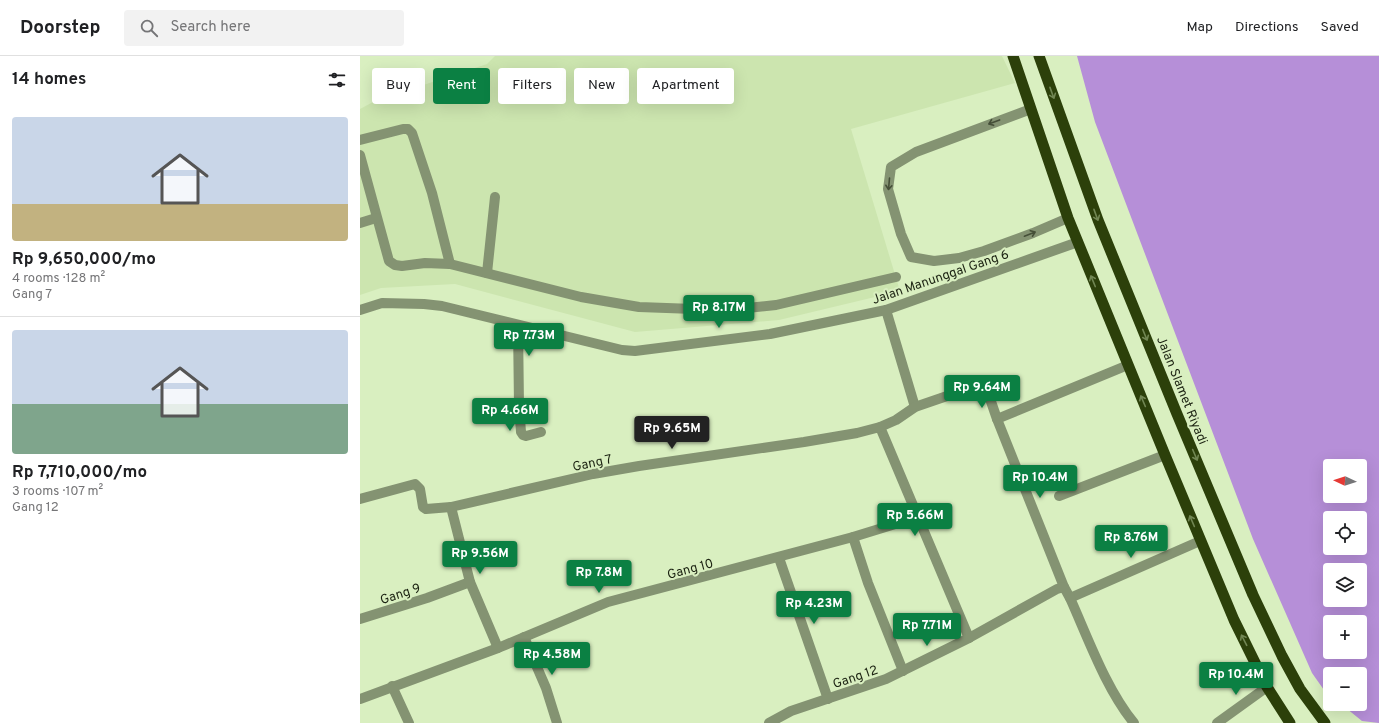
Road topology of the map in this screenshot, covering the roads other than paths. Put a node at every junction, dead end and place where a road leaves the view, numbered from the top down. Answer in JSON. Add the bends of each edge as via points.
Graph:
{"nodes":[{"id":1,"x":1014,"y":56,"type":"edge"},
{"id":2,"x":1038,"y":56,"type":"edge"},
{"id":3,"x":1031,"y":109,"type":"junction"},
{"id":4,"x":360,"y":140,"type":"edge"},
{"id":5,"x":360,"y":155,"type":"edge"},
{"id":6,"x":495,"y":197,"type":"dead end"},
{"id":7,"x":376,"y":218,"type":"junction"},
{"id":8,"x":1068,"y":218,"type":"junction"},
{"id":9,"x":360,"y":223,"type":"edge"},
{"id":10,"x":1078,"y":242,"type":"junction"},
{"id":11,"x":450,"y":264,"type":"junction"},
{"id":12,"x":487,"y":273,"type":"junction"},
{"id":13,"x":896,"y":277,"type":"dead end"},
{"id":14,"x":360,"y":310,"type":"edge"},
{"id":15,"x":886,"y":310,"type":"junction"},
{"id":16,"x":518,"y":325,"type":"junction"},
{"id":17,"x":1128,"y":365,"type":"junction"},
{"id":18,"x":915,"y":408,"type":"junction"},
{"id":19,"x":997,"y":419,"type":"junction"},
{"id":20,"x":880,"y":427,"type":"junction"},
{"id":21,"x":541,"y":432,"type":"dead end"},
{"id":22,"x":1165,"y":455,"type":"junction"},
{"id":23,"x":1059,"y":496,"type":"dead end"},
{"id":24,"x":360,"y":499,"type":"edge"},
{"id":25,"x":452,"y":507,"type":"junction"},
{"id":26,"x":918,"y":517,"type":"junction"},
{"id":27,"x":853,"y":537,"type":"junction"},
{"id":28,"x":1200,"y":541,"type":"junction"},
{"id":29,"x":779,"y":558,"type":"junction"},
{"id":30,"x":470,"y":582,"type":"junction"},
{"id":31,"x":1064,"y":587,"type":"junction"},
{"id":32,"x":1070,"y":598,"type":"junction"},
{"id":33,"x":360,"y":619,"type":"edge"},
{"id":34,"x":524,"y":637,"type":"junction"},
{"id":35,"x":969,"y":638,"type":"junction"},
{"id":36,"x":498,"y":648,"type":"junction"},
{"id":37,"x":903,"y":671,"type":"junction"},
{"id":38,"x":392,"y":686,"type":"junction"},
{"id":39,"x":1267,"y":687,"type":"junction"},
{"id":40,"x":360,"y":699,"type":"edge"},
{"id":41,"x":828,"y":699,"type":"junction"},
{"id":42,"x":409,"y":723,"type":"edge"},
{"id":43,"x":557,"y":723,"type":"edge"},
{"id":44,"x":769,"y":723,"type":"edge"},
{"id":45,"x":1134,"y":723,"type":"edge"},
{"id":46,"x":1218,"y":723,"type":"edge"},
{"id":47,"x":1290,"y":723,"type":"edge"},
{"id":48,"x":1325,"y":723,"type":"edge"}],
"edges":[{"from":1,"to":3,"type":"highway"},
{"from":2,"to":48,"type":"highway","name":"Jalan Slamet Riyadi","one_way":true,"via":[[1098,220],[1253,595],[1300,689]]},
{"from":3,"to":8,"type":"highway"},
{"from":3,"to":8,"type":"street","one_way":true,"via":[[916,152],[891,167],[888,189],[901,234],[911,257],[934,261],[984,251]]},
{"from":4,"to":11,"type":"street","via":[[403,129],[408,129],[412,133],[432,193]]},
{"from":5,"to":7,"type":"street"},
{"from":6,"to":12,"type":"street"},
{"from":7,"to":9,"type":"street"},
{"from":7,"to":11,"type":"street","via":[[389,261],[395,265]]},
{"from":8,"to":10,"type":"highway"},
{"from":10,"to":15,"type":"street","name":"Jalan Manunggal Gang 6"},
{"from":17,"to":10,"type":"highway","one_way":true},
{"from":11,"to":12,"type":"street"},
{"from":12,"to":13,"type":"street","via":[[581,297],[639,307],[694,310],[776,305]]},
{"from":14,"to":16,"type":"street","name":"Jalan Manunggal Gang 6","via":[[382,303],[424,304]]},
{"from":15,"to":16,"type":"street","name":"Jalan Manunggal Gang 6","via":[[770,334],[635,351]]},
{"from":15,"to":18,"type":"street"},
{"from":16,"to":21,"type":"street","via":[[519,406],[522,432],[526,436]]},
{"from":17,"to":19,"type":"street"},
{"from":22,"to":17,"type":"highway","one_way":true},
{"from":18,"to":19,"type":"street","name":"Gang 7","via":[[984,385]]},
{"from":18,"to":20,"type":"street","name":"Gang 7"},
{"from":19,"to":31,"type":"street"},
{"from":20,"to":25,"type":"street","name":"Gang 7","via":[[804,442],[593,474]]},
{"from":20,"to":26,"type":"street"},
{"from":22,"to":23,"type":"street"},
{"from":28,"to":22,"type":"highway","one_way":true},
{"from":24,"to":25,"type":"street","name":"Gang 7","via":[[415,484],[420,489],[423,507],[426,509]]},
{"from":25,"to":30,"type":"street"},
{"from":26,"to":27,"type":"street","name":"Gang 10"},
{"from":26,"to":35,"type":"street"},
{"from":27,"to":29,"type":"street","name":"Gang 10"},
{"from":27,"to":37,"type":"street","via":[[868,583]]},
{"from":28,"to":32,"type":"street"},
{"from":39,"to":28,"type":"highway","one_way":true,"via":[[1234,620]]},
{"from":29,"to":34,"type":"street","name":"Gang 10","via":[[608,602]]},
{"from":29,"to":41,"type":"street"},
{"from":30,"to":33,"type":"street","name":"Gang 9"},
{"from":30,"to":36,"type":"street"},
{"from":31,"to":32,"type":"street"},
{"from":31,"to":35,"type":"street","name":"Gang 12"},
{"from":32,"to":45,"type":"street","via":[[1110,686],[1123,710]]},
{"from":34,"to":36,"type":"street","name":"Gang 10"},
{"from":34,"to":43,"type":"street","via":[[546,688]]},
{"from":35,"to":37,"type":"street","name":"Gang 12"},
{"from":36,"to":38,"type":"street","name":"Gang 10"},
{"from":37,"to":41,"type":"street","name":"Gang 12"},
{"from":38,"to":40,"type":"street","name":"Gang 10"},
{"from":38,"to":42,"type":"street"},
{"from":39,"to":46,"type":"street"},
{"from":39,"to":47,"type":"highway"},
{"from":41,"to":44,"type":"street","name":"Gang 12","via":[[791,711]]}]}
